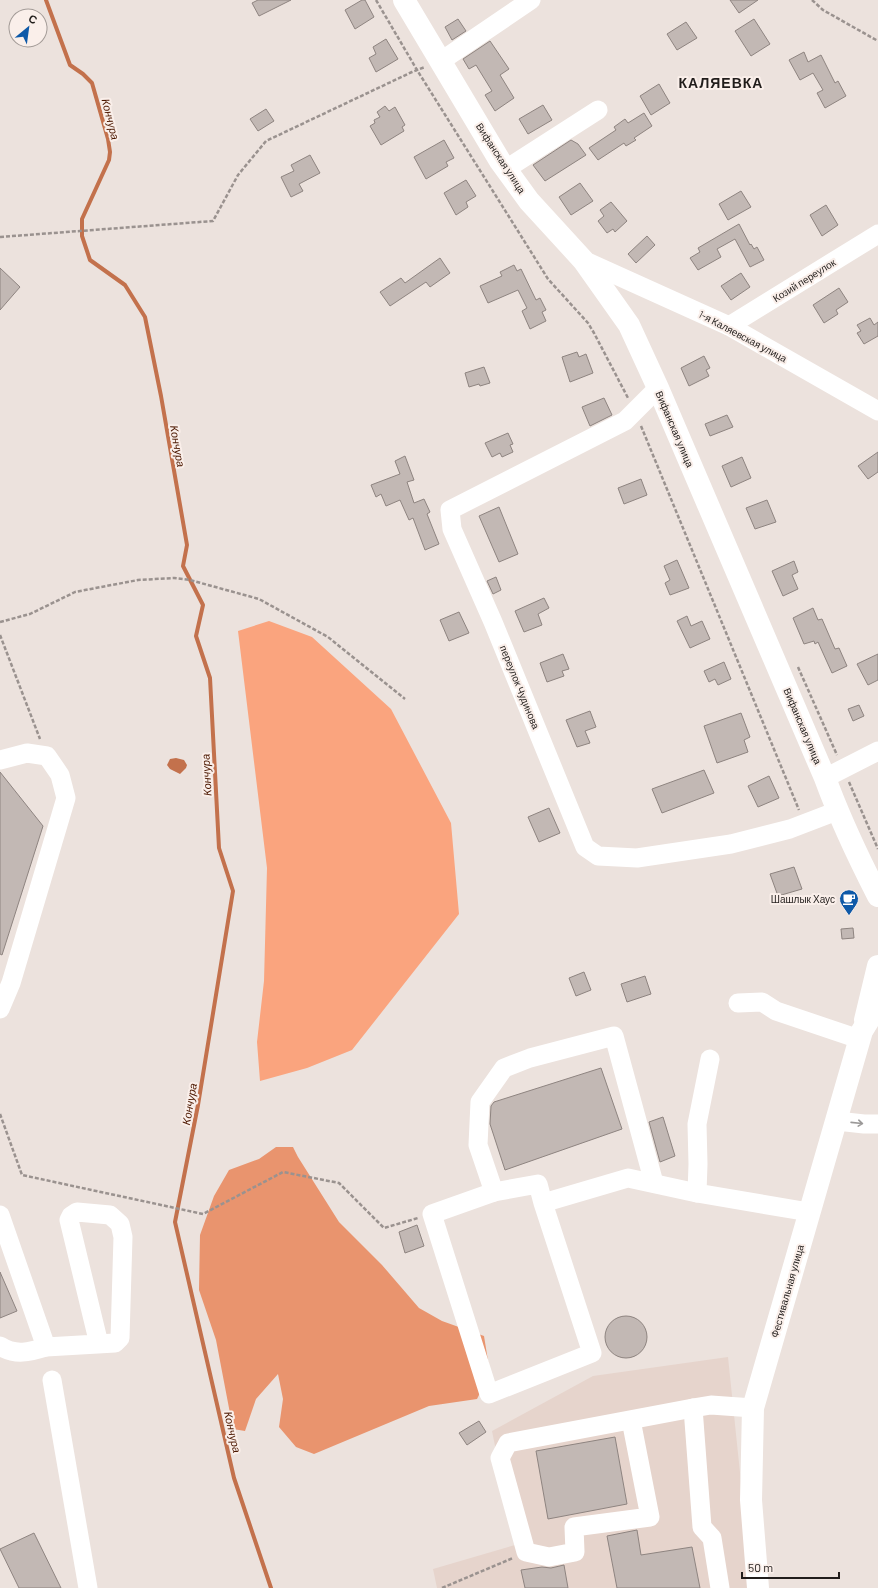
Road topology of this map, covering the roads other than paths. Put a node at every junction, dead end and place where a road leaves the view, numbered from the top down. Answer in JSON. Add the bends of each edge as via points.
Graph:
{"nodes":[{"id":1,"x":404,"y":0,"type":"edge"},
{"id":2,"x":531,"y":0,"type":"edge"},
{"id":3,"x":441,"y":61,"type":"junction"},
{"id":4,"x":598,"y":110,"type":"dead end"},
{"id":5,"x":506,"y":169,"type":"junction"},
{"id":6,"x":878,"y":234,"type":"edge"},
{"id":7,"x":583,"y":260,"type":"junction"},
{"id":8,"x":729,"y":326,"type":"junction"},
{"id":9,"x":658,"y":388,"type":"junction"},
{"id":10,"x":878,"y":411,"type":"edge"},
{"id":11,"x":878,"y":751,"type":"edge"},
{"id":12,"x":0,"y":760,"type":"edge"},
{"id":13,"x":825,"y":778,"type":"junction"},
{"id":14,"x":837,"y":811,"type":"junction"},
{"id":15,"x":878,"y":896,"type":"edge"},
{"id":16,"x":878,"y":966,"type":"edge"},
{"id":17,"x":738,"y":1003,"type":"dead end"},
{"id":18,"x":878,"y":1005,"type":"edge"},
{"id":19,"x":0,"y":1009,"type":"edge"},
{"id":20,"x":860,"y":1035,"type":"junction"},
{"id":21,"x":710,"y":1059,"type":"dead end"},
{"id":22,"x":837,"y":1121,"type":"junction"},
{"id":23,"x":878,"y":1124,"type":"edge"},
{"id":24,"x":654,"y":1184,"type":"junction"},
{"id":25,"x":494,"y":1192,"type":"junction"},
{"id":26,"x":697,"y":1193,"type":"junction"},
{"id":27,"x":543,"y":1203,"type":"junction"},
{"id":28,"x":810,"y":1212,"type":"junction"},
{"id":29,"x":0,"y":1215,"type":"edge"},
{"id":30,"x":99,"y":1344,"type":"junction"},
{"id":31,"x":0,"y":1346,"type":"edge"},
{"id":32,"x":46,"y":1347,"type":"junction"},
{"id":33,"x":52,"y":1380,"type":"dead end"},
{"id":34,"x":693,"y":1408,"type":"junction"},
{"id":35,"x":753,"y":1408,"type":"junction"},
{"id":36,"x":632,"y":1420,"type":"junction"},
{"id":37,"x":88,"y":1588,"type":"edge"},
{"id":38,"x":720,"y":1588,"type":"edge"},
{"id":39,"x":758,"y":1588,"type":"edge"}],
"edges":[{"from":1,"to":3,"type":"main road","name":"Вифанская улица"},
{"from":2,"to":3,"type":"street"},
{"from":3,"to":5,"type":"main road","name":"Вифанская улица"},
{"from":4,"to":5,"type":"street"},
{"from":5,"to":7,"type":"main road","name":"Вифанская улица","via":[[529,201]]},
{"from":6,"to":8,"type":"street","name":"Козий переулок"},
{"from":7,"to":8,"type":"street","name":"1-я Каляевская улица"},
{"from":7,"to":9,"type":"main road","name":"Вифанская улица","via":[[629,325]]},
{"from":8,"to":10,"type":"street","name":"1-я Каляевская улица"},
{"from":9,"to":13,"type":"main road","name":"Вифанская улица"},
{"from":9,"to":14,"type":"street","name":"переулок Чудинова","via":[[624,422],[450,510],[452,529],[585,847],[598,856],[637,858],[731,844],[790,829]]},
{"from":11,"to":13,"type":"street"},
{"from":12,"to":19,"type":"street","via":[[27,753],[47,756],[60,775],[66,798],[11,982]]},
{"from":13,"to":14,"type":"main road","name":"Вифанская улица"},
{"from":14,"to":15,"type":"main road","name":"Вифанская улица"},
{"from":16,"to":20,"type":"main road"},
{"from":17,"to":20,"type":"street","via":[[762,1002],[776,1011]]},
{"from":18,"to":20,"type":"main road","name":"Фестивальная улица"},
{"from":20,"to":22,"type":"main road","name":"Фестивальная улица"},
{"from":21,"to":26,"type":"street","via":[[697,1124]]},
{"from":22,"to":23,"type":"street","one_way":true},
{"from":22,"to":28,"type":"main road","name":"Фестивальная улица"},
{"from":24,"to":25,"type":"street","via":[[614,1036],[530,1058],[504,1068],[480,1102],[478,1145]]},
{"from":24,"to":26,"type":"street"},
{"from":24,"to":27,"type":"street","via":[[628,1178]]},
{"from":25,"to":27,"type":"street","via":[[538,1184]]},
{"from":25,"to":27,"type":"street","via":[[432,1214],[490,1394],[592,1353]]},
{"from":26,"to":28,"type":"street"},
{"from":28,"to":35,"type":"main road","name":"Фестивальная улица"},
{"from":29,"to":32,"type":"street"},
{"from":30,"to":30,"type":"street","via":[[116,1343],[121,1336],[124,1237],[120,1224],[110,1215],[77,1212],[69,1220]]},
{"from":30,"to":32,"type":"street"},
{"from":31,"to":32,"type":"street","via":[[20,1353]]},
{"from":33,"to":37,"type":"street"},
{"from":34,"to":35,"type":"street","via":[[711,1405]]},
{"from":34,"to":36,"type":"street"},
{"from":34,"to":38,"type":"street","via":[[702,1526],[712,1538]]},
{"from":35,"to":39,"type":"main road","name":"Фестивальная улица","via":[[751,1500]]},
{"from":36,"to":36,"type":"street","via":[[508,1443],[500,1458],[526,1552],[549,1557],[575,1552],[574,1527],[650,1517]]}]}
